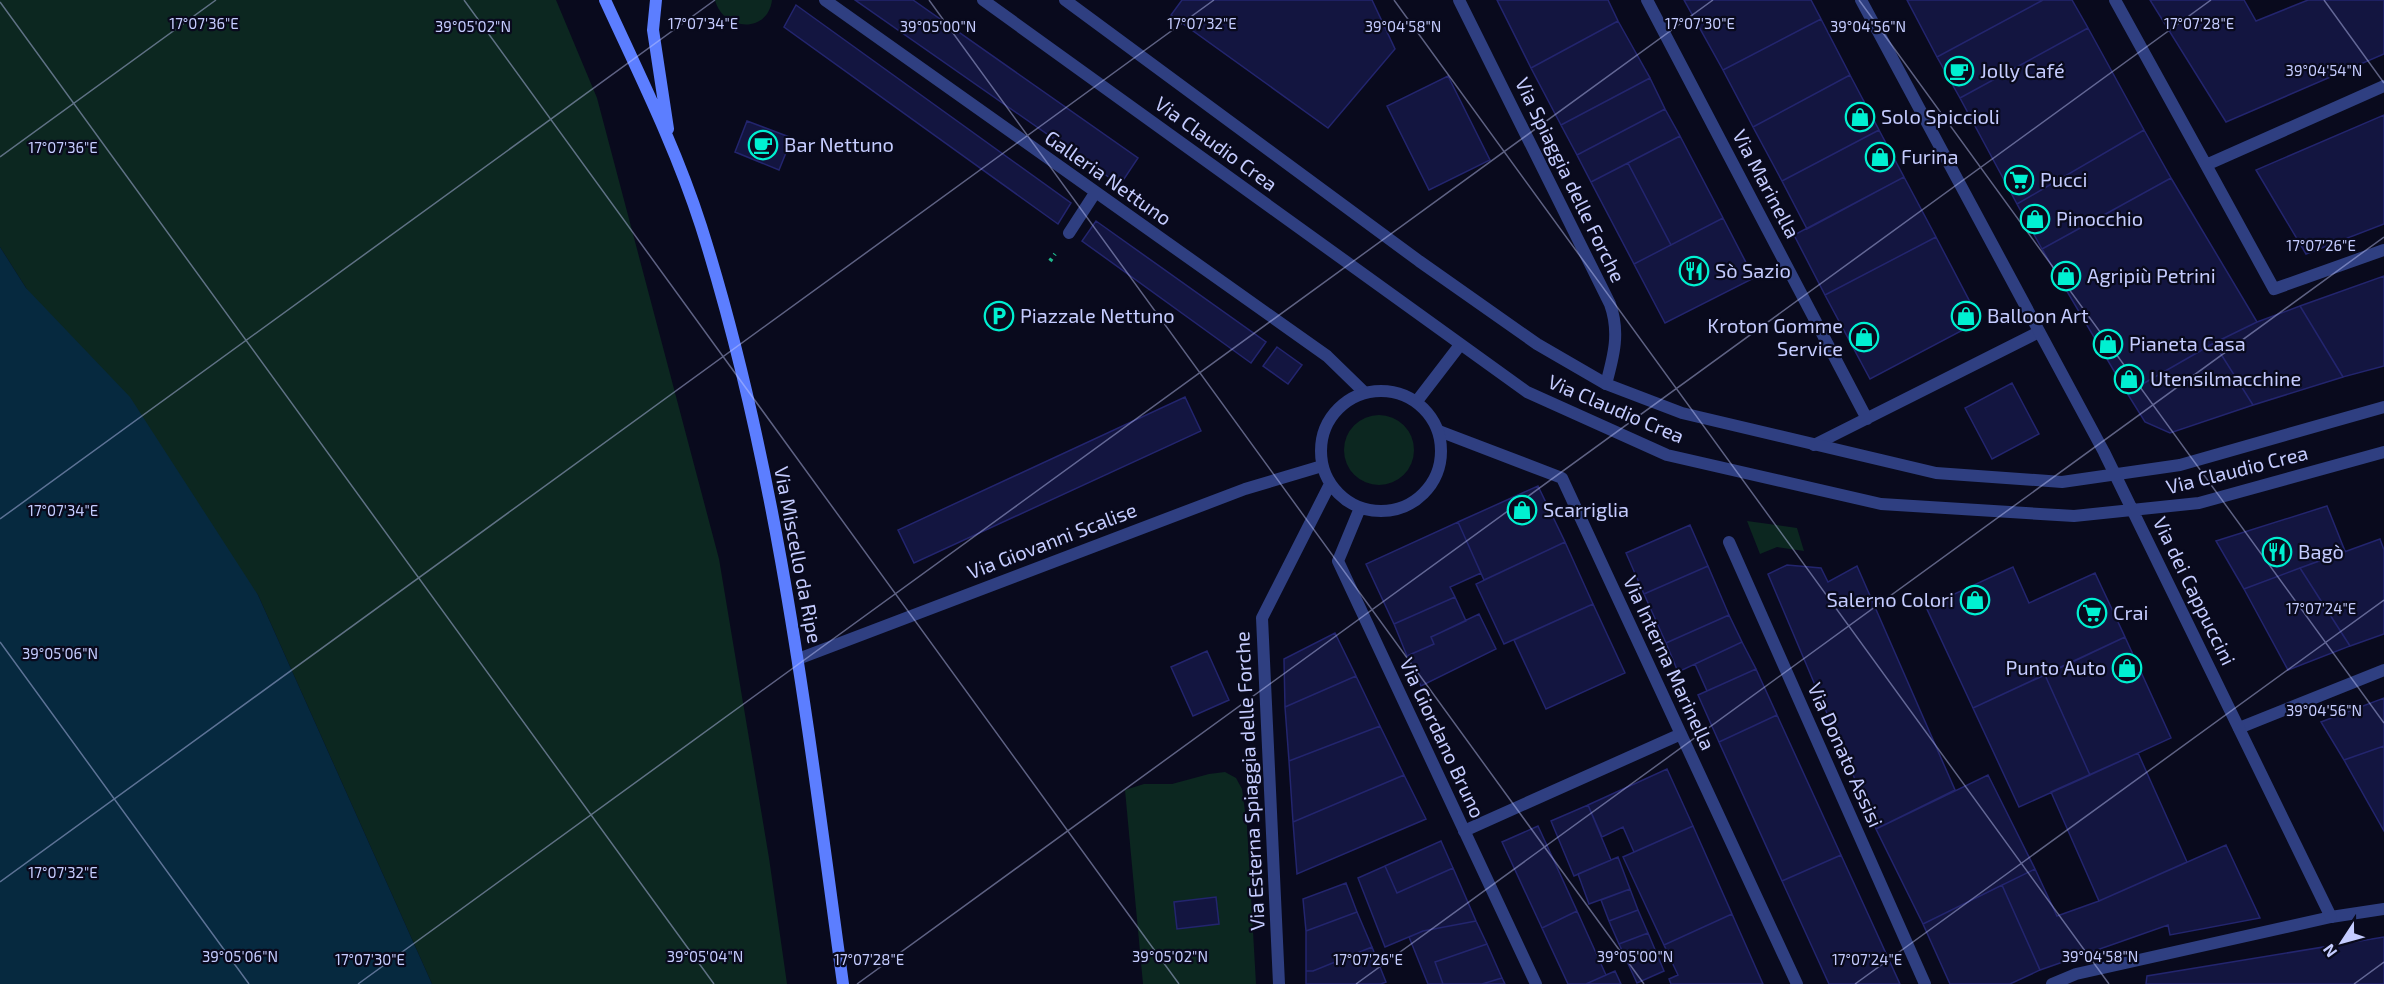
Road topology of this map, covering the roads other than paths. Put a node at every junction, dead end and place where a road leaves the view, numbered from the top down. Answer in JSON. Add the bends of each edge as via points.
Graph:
{"nodes":[{"id":1,"x":605,"y":0,"type":"edge"},
{"id":2,"x":656,"y":0,"type":"edge"},
{"id":3,"x":825,"y":0,"type":"edge"},
{"id":4,"x":983,"y":0,"type":"edge"},
{"id":5,"x":1065,"y":0,"type":"edge"},
{"id":6,"x":1459,"y":0,"type":"edge"},
{"id":7,"x":1647,"y":0,"type":"edge"},
{"id":8,"x":1861,"y":0,"type":"edge"},
{"id":9,"x":2115,"y":0,"type":"edge"},
{"id":10,"x":2384,"y":86,"type":"edge"},
{"id":11,"x":670,"y":142,"type":"junction"},
{"id":12,"x":2206,"y":165,"type":"junction"},
{"id":13,"x":1095,"y":193,"type":"junction"},
{"id":14,"x":1069,"y":233,"type":"dead end"},
{"id":15,"x":2384,"y":250,"type":"edge"},
{"id":16,"x":2039,"y":332,"type":"junction"},
{"id":17,"x":1460,"y":345,"type":"junction"},
{"id":18,"x":1606,"y":384,"type":"junction"},
{"id":19,"x":1364,"y":392,"type":"junction"},
{"id":20,"x":1417,"y":401,"type":"junction"},
{"id":21,"x":2384,"y":407,"type":"edge"},
{"id":22,"x":1867,"y":419,"type":"junction"},
{"id":23,"x":1439,"y":431,"type":"junction"},
{"id":24,"x":1814,"y":445,"type":"junction"},
{"id":25,"x":2384,"y":452,"type":"edge"},
{"id":26,"x":1322,"y":466,"type":"junction"},
{"id":27,"x":2114,"y":473,"type":"junction"},
{"id":28,"x":1330,"y":484,"type":"junction"},
{"id":29,"x":1360,"y":508,"type":"junction"},
{"id":30,"x":2134,"y":512,"type":"junction"},
{"id":31,"x":1729,"y":542,"type":"dead end"},
{"id":32,"x":798,"y":659,"type":"junction"},
{"id":33,"x":2384,"y":670,"type":"edge"},
{"id":34,"x":2239,"y":728,"type":"junction"},
{"id":35,"x":1681,"y":734,"type":"junction"},
{"id":36,"x":1464,"y":831,"type":"junction"},
{"id":37,"x":2384,"y":909,"type":"edge"},
{"id":38,"x":2331,"y":917,"type":"junction"},
{"id":39,"x":2075,"y":979,"type":"edge"},
{"id":40,"x":843,"y":984,"type":"edge"},
{"id":41,"x":1279,"y":984,"type":"edge"},
{"id":42,"x":1536,"y":984,"type":"edge"},
{"id":43,"x":1797,"y":984,"type":"edge"},
{"id":44,"x":1925,"y":984,"type":"edge"},
{"id":45,"x":2052,"y":984,"type":"edge"}],
"edges":[{"from":1,"to":11,"type":"main road"},
{"from":2,"to":11,"type":"main road","via":[[653,30]]},
{"from":3,"to":13,"type":"street","name":"Galleria Nettuno"},
{"from":4,"to":17,"type":"street","name":"Via Claudio Crea"},
{"from":5,"to":18,"type":"street","name":"Via Claudio Crea","via":[[1419,261],[1537,344]]},
{"from":6,"to":18,"type":"street","name":"Via Spiaggia delle Forche","via":[[1610,304],[1617,338]]},
{"from":7,"to":22,"type":"street","name":"Via Marinella"},
{"from":8,"to":16,"type":"street","name":"Via dei Cappuccini"},
{"from":9,"to":12,"type":"street"},
{"from":10,"to":12,"type":"street"},
{"from":11,"to":32,"type":"main road","name":"Via Miscello da Ripe","via":[[701,225],[744,381],[780,549]]},
{"from":12,"to":15,"type":"street","via":[[2274,289]]},
{"from":13,"to":14,"type":"street"},
{"from":13,"to":19,"type":"street","name":"Galleria Nettuno","via":[[1327,356]]},
{"from":16,"to":22,"type":"street"},
{"from":16,"to":27,"type":"street","name":"Via dei Cappuccini"},
{"from":17,"to":20,"type":"street"},
{"from":17,"to":30,"type":"street","name":"Via Claudio Crea","via":[[1527,392],[1667,455],[1881,504],[2074,516]]},
{"from":18,"to":24,"type":"street","name":"Via Claudio Crea","via":[[1682,413]]},
{"from":19,"to":20,"type":"street","via":[[1391,390]]},
{"from":19,"to":26,"type":"street","via":[[1344,401],[1330,417],[1320,445]]},
{"from":20,"to":23,"type":"street"},
{"from":21,"to":27,"type":"street","name":"Via Claudio Crea","via":[[2180,465]]},
{"from":22,"to":24,"type":"street"},
{"from":23,"to":29,"type":"street","via":[[1442,453],[1438,474],[1430,487],[1401,508],[1380,512]]},
{"from":23,"to":35,"type":"street","name":"Via Interna Marinella","via":[[1562,478]]},
{"from":24,"to":27,"type":"street","name":"Via Claudio Crea","via":[[1936,473],[2062,482]]},
{"from":25,"to":30,"type":"street","name":"Via Claudio Crea","via":[[2199,503]]},
{"from":26,"to":28,"type":"street"},
{"from":26,"to":32,"type":"street","name":"Via Giovanni Scalise","via":[[1245,489]]},
{"from":27,"to":30,"type":"street","name":"Via dei Cappuccini"},
{"from":28,"to":29,"type":"street","via":[[1345,500]]},
{"from":28,"to":41,"type":"street","name":"Via Esterna Spiaggia delle Forche","via":[[1262,618]]},
{"from":29,"to":36,"type":"street","name":"Via Giordano Bruno","via":[[1338,561]]},
{"from":30,"to":34,"type":"street","name":"Via dei Cappuccini"},
{"from":31,"to":44,"type":"street","name":"Via Donato Assisi"},
{"from":32,"to":40,"type":"main road","name":"Via Miscello da Ripe"},
{"from":33,"to":34,"type":"street"},
{"from":34,"to":38,"type":"street","name":"Via dei Cappuccini"},
{"from":35,"to":36,"type":"street"},
{"from":35,"to":43,"type":"street","name":"Via Interna Marinella"},
{"from":36,"to":42,"type":"street","name":"Via Giordano Bruno"},
{"from":37,"to":38,"type":"street"},
{"from":38,"to":39,"type":"street"},
{"from":39,"to":45,"type":"street"}]}
